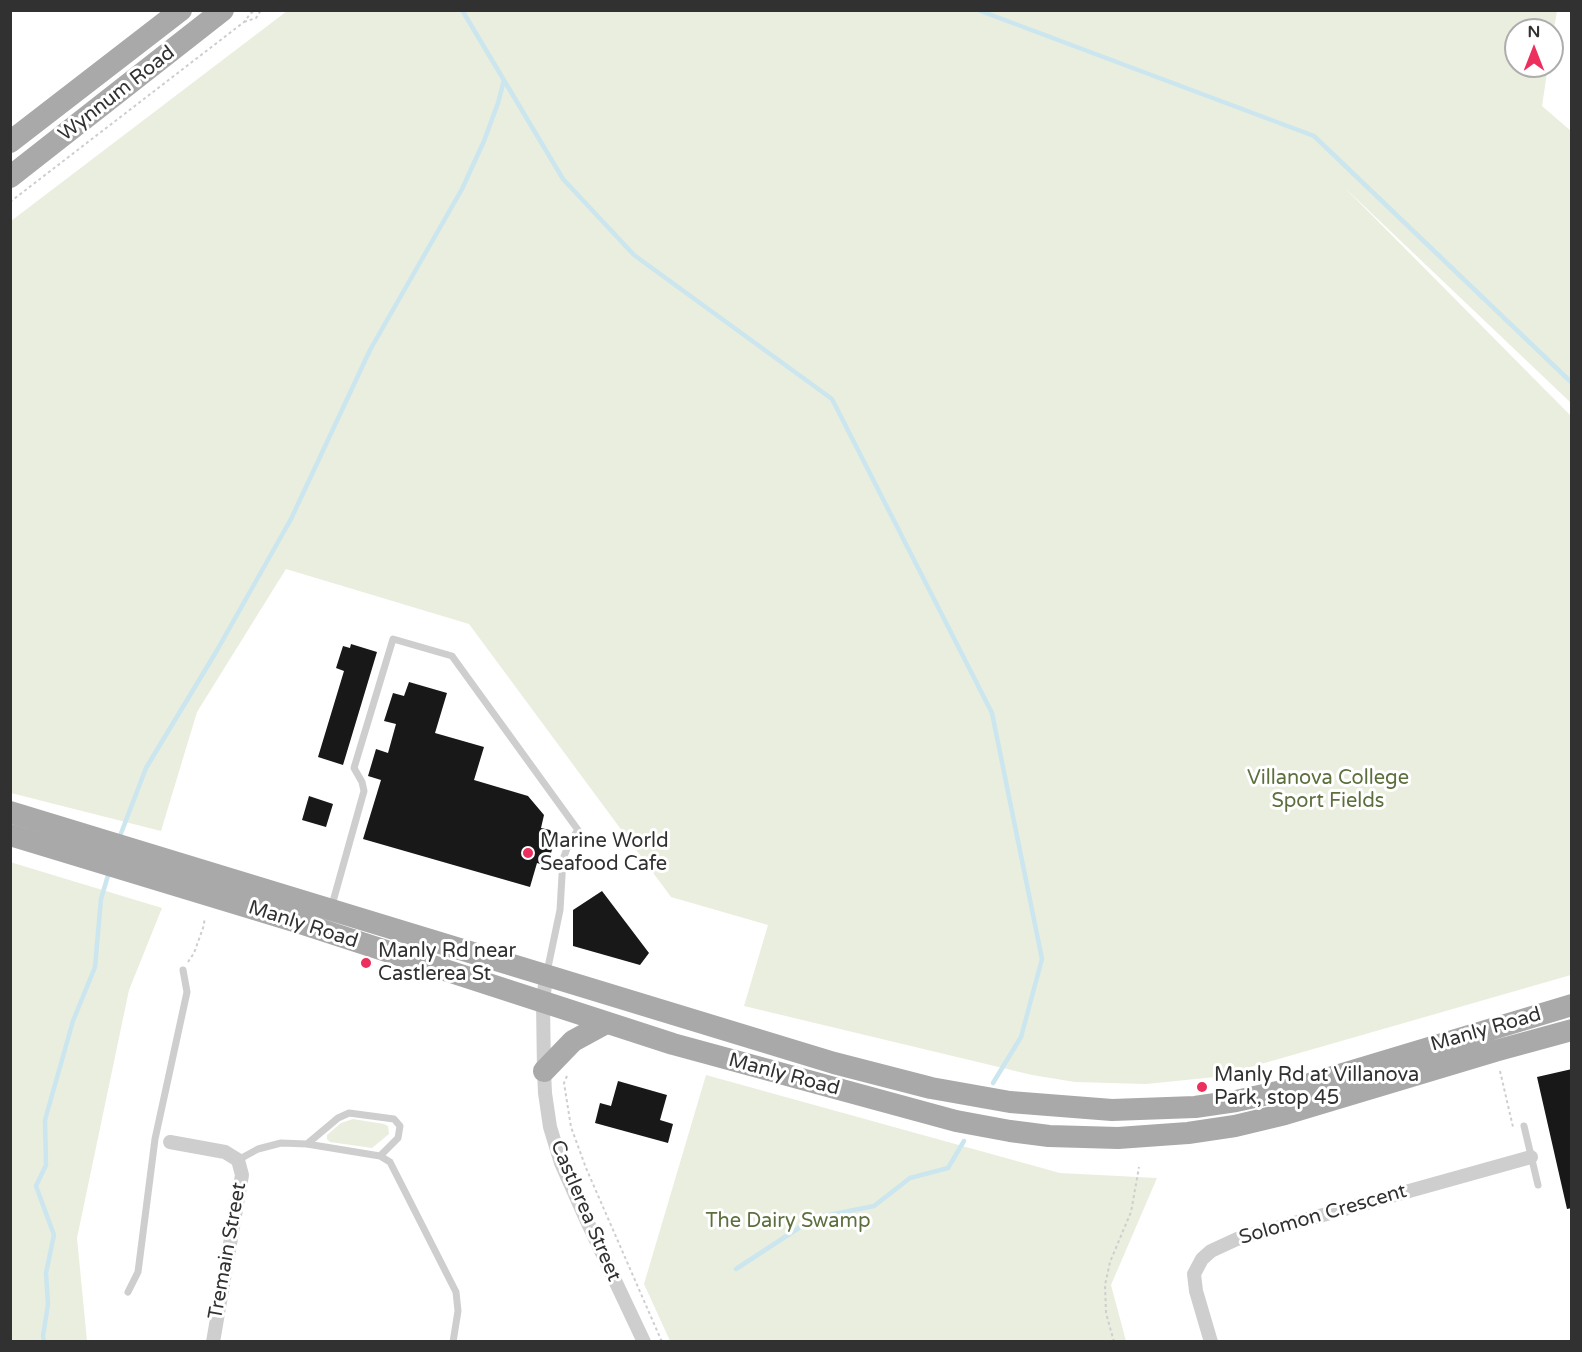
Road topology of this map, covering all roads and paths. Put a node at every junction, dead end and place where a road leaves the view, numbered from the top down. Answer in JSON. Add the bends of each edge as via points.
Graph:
{"nodes":[{"id":1,"x":181,"y":10,"type":"edge"},
{"id":2,"x":223,"y":10,"type":"edge"},
{"id":3,"x":259,"y":10,"type":"edge"},
{"id":4,"x":244,"y":22,"type":"junction"},
{"id":5,"x":10,"y":142,"type":"edge"},
{"id":6,"x":10,"y":177,"type":"edge"},
{"id":7,"x":10,"y":202,"type":"edge"},
{"id":8,"x":10,"y":812,"type":"edge"},
{"id":9,"x":10,"y":835,"type":"edge"},
{"id":10,"x":331,"y":910,"type":"junction"},
{"id":11,"x":205,"y":918,"type":"dead end"},
{"id":12,"x":183,"y":970,"type":"joint"},
{"id":13,"x":546,"y":975,"type":"junction"},
{"id":14,"x":543,"y":1003,"type":"junction"},
{"id":15,"x":1572,"y":1005,"type":"edge"},
{"id":16,"x":606,"y":1023,"type":"junction"},
{"id":17,"x":1572,"y":1030,"type":"edge"},
{"id":18,"x":544,"y":1071,"type":"junction"},
{"id":19,"x":1500,"y":1071,"type":"dead end"},
{"id":20,"x":568,"y":1072,"type":"dead end"},
{"id":21,"x":1512,"y":1126,"type":"dead end"},
{"id":22,"x":1524,"y":1126,"type":"dead end"},
{"id":23,"x":155,"y":1138,"type":"junction"},
{"id":24,"x":170,"y":1142,"type":"joint"},
{"id":25,"x":307,"y":1144,"type":"junction"},
{"id":26,"x":380,"y":1156,"type":"junction"},
{"id":27,"x":1531,"y":1157,"type":"junction"},
{"id":28,"x":238,"y":1160,"type":"junction"},
{"id":29,"x":1139,"y":1167,"type":"dead end"},
{"id":30,"x":1538,"y":1185,"type":"dead end"},
{"id":31,"x":128,"y":1292,"type":"dead end"},
{"id":32,"x":213,"y":1341,"type":"edge"},
{"id":33,"x":453,"y":1341,"type":"edge"},
{"id":34,"x":644,"y":1341,"type":"edge"},
{"id":35,"x":662,"y":1341,"type":"edge"},
{"id":36,"x":1114,"y":1341,"type":"edge"},
{"id":37,"x":1211,"y":1341,"type":"edge"}],
"edges":[{"from":1,"to":5,"type":"main road","name":"Wynnum Road"},
{"from":2,"to":6,"type":"main road","name":"Wynnum Road"},
{"from":3,"to":4,"type":"path"},
{"from":3,"to":4,"type":"path","via":[[256,18]]},
{"from":4,"to":7,"type":"path"},
{"from":8,"to":10,"type":"main road","name":"Manly Road"},
{"from":9,"to":14,"type":"main road","name":"Manly Road","via":[[297,922]]},
{"from":10,"to":13,"type":"main road","name":"Manly Road"},
{"from":10,"to":13,"type":"lane","via":[[364,791],[354,768],[393,639],[452,656],[578,830],[562,859],[560,910]]},
{"from":11,"to":12,"type":"path","via":[[194,953]]},
{"from":12,"to":23,"type":"lane","via":[[187,992]]},
{"from":13,"to":14,"type":"street","name":"Castlerea Street"},
{"from":13,"to":15,"type":"main road","name":"Manly Road","via":[[890,1079],[973,1097],[1112,1110],[1195,1107],[1270,1095]]},
{"from":14,"to":16,"type":"main road","name":"Manly Road"},
{"from":14,"to":18,"type":"street","name":"Castlerea Street"},
{"from":16,"to":17,"type":"main road","name":"Manly Road","via":[[956,1121],[1081,1138],[1151,1137],[1235,1126]]},
{"from":16,"to":18,"type":"main road","via":[[573,1041]]},
{"from":18,"to":34,"type":"street","name":"Castlerea Street","via":[[549,1119],[561,1163]]},
{"from":19,"to":21,"type":"path"},
{"from":20,"to":35,"type":"path","via":[[564,1083],[571,1127]]},
{"from":22,"to":27,"type":"lane"},
{"from":23,"to":24,"type":"lane"},
{"from":23,"to":31,"type":"lane","via":[[138,1272]]},
{"from":24,"to":28,"type":"street","name":"Tremain Street","via":[[225,1152]]},
{"from":25,"to":26,"type":"lane"},
{"from":25,"to":26,"type":"lane","via":[[349,1113],[394,1119],[400,1126],[398,1138]]},
{"from":25,"to":28,"type":"lane","via":[[281,1143]]},
{"from":26,"to":33,"type":"lane","via":[[396,1172],[456,1292],[458,1311]]},
{"from":27,"to":30,"type":"lane"},
{"from":27,"to":37,"type":"street","name":"Solomon Crescent","via":[[1237,1239],[1211,1251],[1194,1274]]},
{"from":28,"to":32,"type":"street","name":"Tremain Street","via":[[242,1175]]},
{"from":29,"to":36,"type":"path","via":[[1131,1212],[1110,1262],[1105,1285],[1106,1313]]}]}
